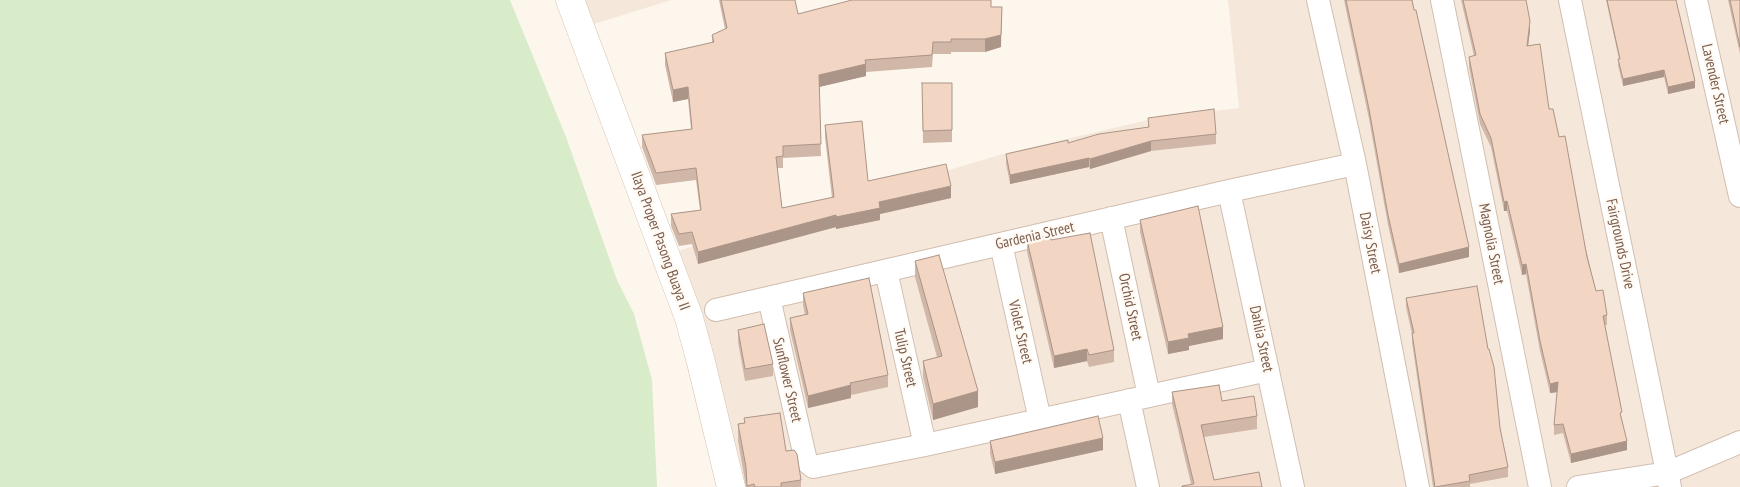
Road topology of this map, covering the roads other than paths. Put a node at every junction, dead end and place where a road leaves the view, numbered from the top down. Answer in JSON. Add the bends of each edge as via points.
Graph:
{"nodes":[{"id":1,"x":570,"y":0,"type":"edge"},
{"id":2,"x":1318,"y":0,"type":"edge"},
{"id":3,"x":1442,"y":0,"type":"edge"},
{"id":4,"x":1570,"y":0,"type":"edge"},
{"id":5,"x":1696,"y":0,"type":"edge"},
{"id":6,"x":1355,"y":164,"type":"junction"},
{"id":7,"x":1229,"y":191,"type":"junction"},
{"id":8,"x":1740,"y":196,"type":"edge"},
{"id":9,"x":1111,"y":218,"type":"junction"},
{"id":10,"x":1000,"y":244,"type":"junction"},
{"id":11,"x":886,"y":271,"type":"junction"},
{"id":12,"x":769,"y":298,"type":"junction"},
{"id":13,"x":716,"y":310,"type":"dead end"},
{"id":14,"x":1268,"y":370,"type":"junction"},
{"id":15,"x":1139,"y":398,"type":"junction"},
{"id":16,"x":1040,"y":420,"type":"junction"},
{"id":17,"x":1740,"y":442,"type":"edge"},
{"id":18,"x":925,"y":445,"type":"junction"},
{"id":19,"x":1668,"y":480,"type":"edge"},
{"id":20,"x":730,"y":487,"type":"edge"},
{"id":21,"x":1148,"y":487,"type":"edge"},
{"id":22,"x":1294,"y":487,"type":"edge"},
{"id":23,"x":1418,"y":487,"type":"edge"},
{"id":24,"x":1540,"y":487,"type":"edge"},
{"id":25,"x":1578,"y":487,"type":"edge"}],
"edges":[{"from":1,"to":20,"type":"street","name":"Ilaya Proper Pasong Buaya II","via":[[689,318]]},
{"from":2,"to":6,"type":"street","name":"Daisy Street"},
{"from":3,"to":24,"type":"street","name":"Magnolia Street"},
{"from":4,"to":19,"type":"street","name":"Fairgrounds Drive"},
{"from":5,"to":8,"type":"street","name":"Lavender Street"},
{"from":6,"to":7,"type":"street","name":"Gardenia Street"},
{"from":6,"to":23,"type":"street","name":"Daisy Street"},
{"from":7,"to":9,"type":"street","name":"Gardenia Street"},
{"from":7,"to":14,"type":"street","name":"Dahlia Street"},
{"from":9,"to":10,"type":"street","name":"Gardenia Street"},
{"from":9,"to":15,"type":"street","name":"Orchid Street"},
{"from":10,"to":11,"type":"street","name":"Gardenia Street"},
{"from":10,"to":16,"type":"street","name":"Violet Street"},
{"from":11,"to":12,"type":"street","name":"Gardenia Street"},
{"from":11,"to":18,"type":"street","name":"Tulip Street"},
{"from":12,"to":13,"type":"street","name":"Gardenia Street"},
{"from":12,"to":18,"type":"street","name":"Sunflower Street","via":[[806,461],[813,467]]},
{"from":14,"to":15,"type":"street"},
{"from":14,"to":22,"type":"street","name":"Dahlia Street"},
{"from":15,"to":16,"type":"street"},
{"from":15,"to":21,"type":"street","name":"Orchid Street"},
{"from":16,"to":18,"type":"street"},
{"from":17,"to":19,"type":"street"},
{"from":19,"to":25,"type":"street"}]}
